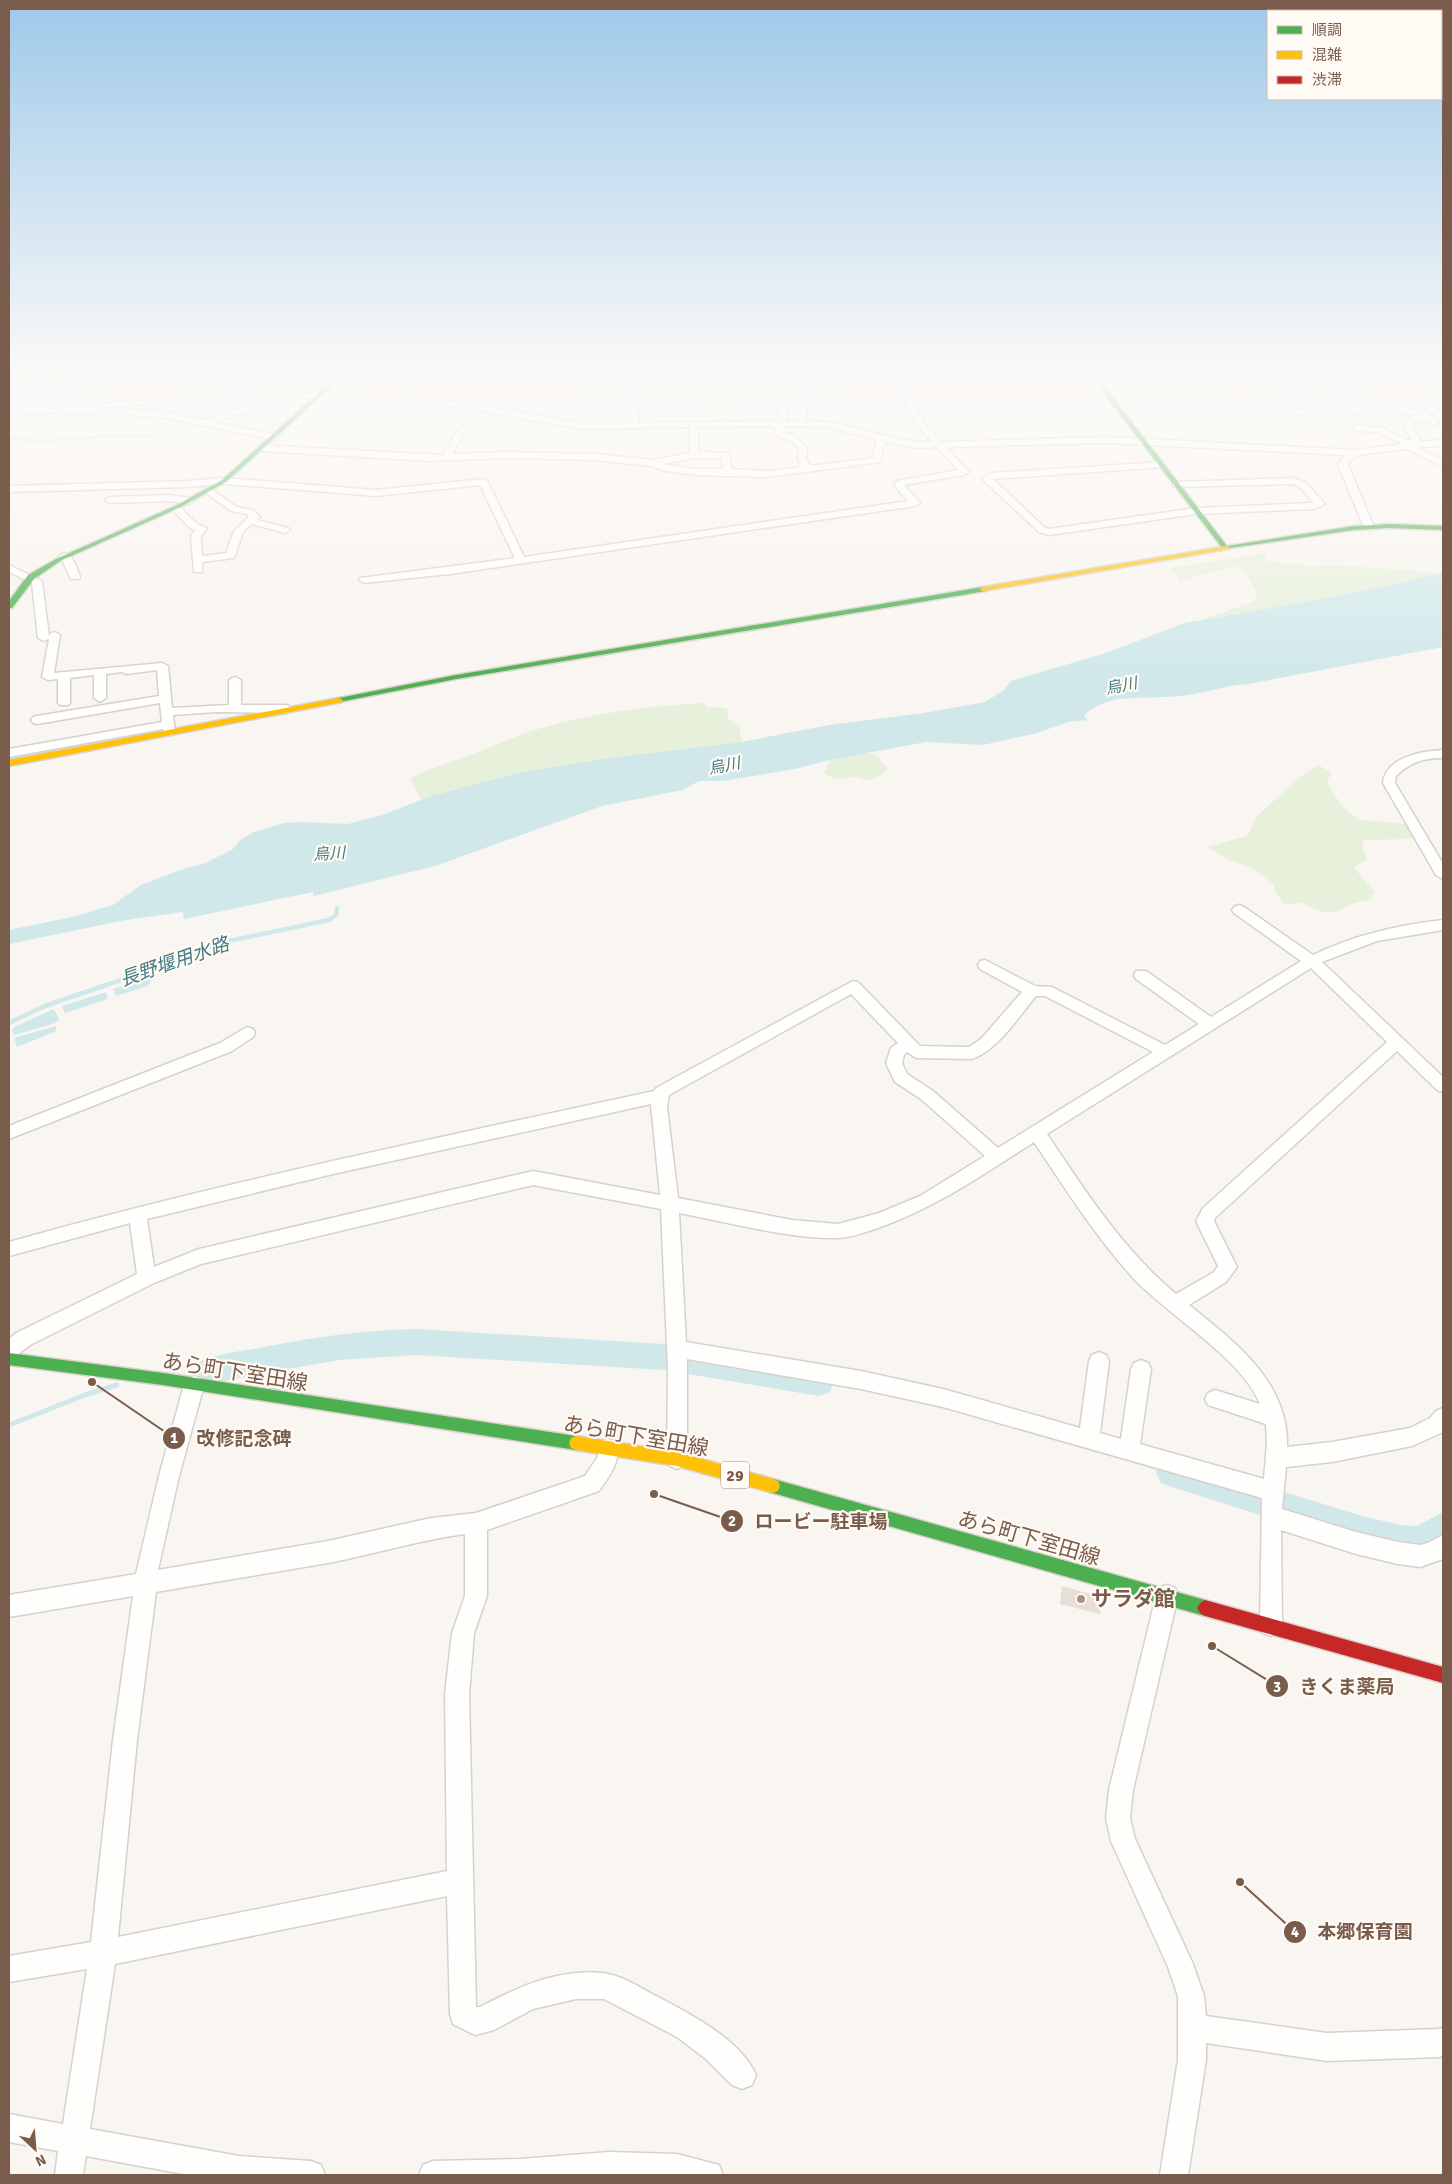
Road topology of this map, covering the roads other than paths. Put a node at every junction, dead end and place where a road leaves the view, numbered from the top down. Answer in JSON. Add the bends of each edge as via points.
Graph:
{"nodes":[{"id":1,"x":918,"y":480,"type":"edge"},
{"id":2,"x":987,"y":480,"type":"edge"},
{"id":3,"x":1172,"y":480,"type":"edge"},
{"id":4,"x":1349,"y":480,"type":"edge"},
{"id":5,"x":224,"y":481,"type":"junction"},
{"id":6,"x":1176,"y":485,"type":"junction"},
{"id":7,"x":9,"y":489,"type":"edge"},
{"id":8,"x":209,"y":491,"type":"junction"},
{"id":9,"x":110,"y":500,"type":"dead end"},
{"id":10,"x":190,"y":501,"type":"junction"},
{"id":11,"x":176,"y":508,"type":"junction"},
{"id":12,"x":1196,"y":511,"type":"junction"},
{"id":13,"x":250,"y":521,"type":"junction"},
{"id":14,"x":1369,"y":527,"type":"junction"},
{"id":15,"x":1443,"y":528,"type":"edge"},
{"id":16,"x":285,"y":530,"type":"dead end"},
{"id":17,"x":1225,"y":548,"type":"junction"},
{"id":18,"x":64,"y":556,"type":"junction"},
{"id":19,"x":521,"y":561,"type":"junction"},
{"id":20,"x":9,"y":568,"type":"edge"},
{"id":21,"x":31,"y":577,"type":"junction"},
{"id":22,"x":75,"y":577,"type":"dead end"},
{"id":23,"x":364,"y":580,"type":"dead end"},
{"id":24,"x":9,"y":606,"type":"edge"},
{"id":25,"x":100,"y":671,"type":"junction"},
{"id":26,"x":64,"y":676,"type":"junction"},
{"id":27,"x":235,"y":680,"type":"dead end"},
{"id":28,"x":100,"y":698,"type":"dead end"},
{"id":29,"x":166,"y":698,"type":"junction"},
{"id":30,"x":64,"y":703,"type":"dead end"},
{"id":31,"x":235,"y":708,"type":"junction"},
{"id":32,"x":297,"y":708,"type":"junction"},
{"id":33,"x":37,"y":720,"type":"dead end"},
{"id":34,"x":168,"y":723,"type":"junction"},
{"id":35,"x":9,"y":753,"type":"edge"},
{"id":36,"x":1443,"y":754,"type":"edge"},
{"id":37,"x":9,"y":763,"type":"edge"},
{"id":38,"x":1443,"y":875,"type":"edge"},
{"id":39,"x":1239,"y":910,"type":"dead end"},
{"id":40,"x":1443,"y":925,"type":"edge"},
{"id":41,"x":1312,"y":961,"type":"junction"},
{"id":42,"x":985,"y":965,"type":"dead end"},
{"id":43,"x":1141,"y":975,"type":"dead end"},
{"id":44,"x":1032,"y":991,"type":"junction"},
{"id":45,"x":1212,"y":1025,"type":"junction"},
{"id":46,"x":247,"y":1034,"type":"dead end"},
{"id":47,"x":1396,"y":1042,"type":"junction"},
{"id":48,"x":908,"y":1043,"type":"junction"},
{"id":49,"x":1166,"y":1052,"type":"junction"},
{"id":50,"x":1443,"y":1086,"type":"edge"},
{"id":51,"x":660,"y":1096,"type":"junction"},
{"id":52,"x":9,"y":1133,"type":"edge"},
{"id":53,"x":1037,"y":1133,"type":"junction"},
{"id":54,"x":997,"y":1157,"type":"junction"},
{"id":55,"x":670,"y":1204,"type":"junction"},
{"id":56,"x":137,"y":1214,"type":"junction"},
{"id":57,"x":9,"y":1249,"type":"edge"},
{"id":58,"x":147,"y":1278,"type":"junction"},
{"id":59,"x":1176,"y":1304,"type":"junction"},
{"id":60,"x":9,"y":1350,"type":"edge"},
{"id":61,"x":677,"y":1357,"type":"junction"},
{"id":62,"x":9,"y":1358,"type":"edge"},
{"id":63,"x":1099,"y":1361,"type":"dead end"},
{"id":64,"x":1141,"y":1369,"type":"dead end"},
{"id":65,"x":194,"y":1385,"type":"junction"},
{"id":66,"x":1215,"y":1399,"type":"dead end"},
{"id":67,"x":1443,"y":1417,"type":"edge"},
{"id":68,"x":1275,"y":1418,"type":"junction"},
{"id":69,"x":1089,"y":1439,"type":"junction"},
{"id":70,"x":608,"y":1448,"type":"junction"},
{"id":71,"x":1129,"y":1451,"type":"junction"},
{"id":72,"x":1278,"y":1458,"type":"junction"},
{"id":73,"x":677,"y":1459,"type":"junction"},
{"id":74,"x":1272,"y":1504,"type":"junction"},
{"id":75,"x":476,"y":1523,"type":"junction"},
{"id":76,"x":1443,"y":1546,"type":"edge"},
{"id":77,"x":146,"y":1583,"type":"junction"},
{"id":78,"x":1167,"y":1596,"type":"junction"},
{"id":79,"x":9,"y":1606,"type":"edge"},
{"id":80,"x":1271,"y":1626,"type":"junction"},
{"id":81,"x":1443,"y":1675,"type":"edge"},
{"id":82,"x":460,"y":1881,"type":"junction"},
{"id":83,"x":102,"y":1953,"type":"junction"},
{"id":84,"x":9,"y":1969,"type":"edge"},
{"id":85,"x":1193,"y":2028,"type":"junction"},
{"id":86,"x":1443,"y":2041,"type":"edge"},
{"id":87,"x":742,"y":2075,"type":"dead end"},
{"id":88,"x":9,"y":2128,"type":"edge"},
{"id":89,"x":73,"y":2140,"type":"junction"},
{"id":90,"x":69,"y":2175,"type":"edge"},
{"id":91,"x":311,"y":2175,"type":"edge"},
{"id":92,"x":433,"y":2175,"type":"edge"},
{"id":93,"x":709,"y":2175,"type":"edge"},
{"id":94,"x":1174,"y":2175,"type":"edge"}],
"edges":[{"from":1,"to":19,"type":"street","via":[[899,485],[916,503]]},
{"from":2,"to":12,"type":"street","via":[[1042,530],[1049,532]]},
{"from":3,"to":6,"type":"main road"},
{"from":4,"to":14,"type":"street"},
{"from":5,"to":7,"type":"street"},
{"from":5,"to":8,"type":"main road"},
{"from":5,"to":19,"type":"street","via":[[376,493],[483,482]]},
{"from":6,"to":12,"type":"main road"},
{"from":6,"to":12,"type":"street","via":[[1294,481],[1303,485],[1320,504]]},
{"from":8,"to":10,"type":"main road"},
{"from":8,"to":13,"type":"street","via":[[234,508],[250,512],[255,517]]},
{"from":9,"to":10,"type":"street","via":[[170,498]]},
{"from":10,"to":11,"type":"main road"},
{"from":11,"to":13,"type":"street","via":[[194,527],[202,528],[196,536],[197,565],[230,556],[239,532]]},
{"from":11,"to":18,"type":"main road"},
{"from":12,"to":17,"type":"main road"},
{"from":13,"to":16,"type":"street"},
{"from":14,"to":15,"type":"main road"},
{"from":14,"to":17,"type":"main road"},
{"from":17,"to":32,"type":"main road","via":[[565,658]]},
{"from":18,"to":21,"type":"main road"},
{"from":18,"to":22,"type":"street"},
{"from":19,"to":23,"type":"street"},
{"from":20,"to":21,"type":"street"},
{"from":21,"to":24,"type":"main road"},
{"from":21,"to":26,"type":"street","via":[[37,581],[49,636],[48,677]]},
{"from":25,"to":26,"type":"street"},
{"from":25,"to":28,"type":"street"},
{"from":25,"to":29,"type":"street","via":[[162,666]]},
{"from":26,"to":30,"type":"street"},
{"from":27,"to":31,"type":"street"},
{"from":29,"to":33,"type":"street"},
{"from":29,"to":34,"type":"street"},
{"from":31,"to":32,"type":"street"},
{"from":31,"to":34,"type":"street"},
{"from":32,"to":34,"type":"main road"},
{"from":34,"to":35,"type":"street"},
{"from":34,"to":37,"type":"main road","via":[[81,748]]},
{"from":36,"to":38,"type":"street","via":[[1424,754],[1405,761],[1390,774],[1390,783]]},
{"from":39,"to":41,"type":"street"},
{"from":40,"to":41,"type":"street","via":[[1386,932],[1337,948]]},
{"from":41,"to":45,"type":"street"},
{"from":41,"to":47,"type":"street"},
{"from":42,"to":44,"type":"street"},
{"from":43,"to":45,"type":"street"},
{"from":44,"to":48,"type":"street","via":[[987,1043],[972,1053],[916,1052]]},
{"from":44,"to":49,"type":"street","via":[[1047,991]]},
{"from":45,"to":49,"type":"street"},
{"from":46,"to":52,"type":"street","via":[[226,1047]]},
{"from":47,"to":50,"type":"street"},
{"from":47,"to":59,"type":"street","via":[[1209,1213],[1205,1221],[1228,1267],[1220,1277]]},
{"from":48,"to":51,"type":"street","via":[[853,986],[670,1086]]},
{"from":48,"to":54,"type":"street","via":[[897,1052],[894,1063],[901,1078],[927,1095]]},
{"from":49,"to":53,"type":"street"},
{"from":51,"to":55,"type":"street"},
{"from":51,"to":56,"type":"street","via":[[333,1167]]},
{"from":53,"to":54,"type":"street"},
{"from":53,"to":59,"type":"street","via":[[1121,1251],[1144,1278]]},
{"from":54,"to":55,"type":"street","via":[[926,1201],[885,1218],[838,1231],[792,1227]]},
{"from":55,"to":58,"type":"street","via":[[533,1178],[199,1257]]},
{"from":55,"to":61,"type":"street"},
{"from":56,"to":57,"type":"street"},
{"from":56,"to":58,"type":"street"},
{"from":58,"to":60,"type":"street","via":[[23,1339]]},
{"from":59,"to":68,"type":"street","via":[[1258,1381],[1266,1391]]},
{"from":61,"to":69,"type":"street","via":[[879,1384],[943,1398]]},
{"from":61,"to":73,"type":"street"},
{"from":62,"to":65,"type":"main road","name":"あら町下室田線","number":"29"},
{"from":63,"to":69,"type":"street"},
{"from":64,"to":71,"type":"street"},
{"from":65,"to":70,"type":"main road","name":"あら町下室田線","number":"29"},
{"from":65,"to":77,"type":"street","via":[[169,1476]]},
{"from":66,"to":68,"type":"street"},
{"from":67,"to":72,"type":"street","via":[[1437,1425],[1412,1437]]},
{"from":68,"to":72,"type":"street"},
{"from":69,"to":71,"type":"street"},
{"from":70,"to":73,"type":"main road","name":"あら町下室田線","number":"29"},
{"from":70,"to":75,"type":"street","via":[[607,1460],[592,1484]]},
{"from":71,"to":74,"type":"street"},
{"from":72,"to":74,"type":"street"},
{"from":73,"to":78,"type":"main road","name":"あら町下室田線","number":"29"},
{"from":74,"to":76,"type":"street","via":[[1356,1543],[1420,1556]]},
{"from":74,"to":80,"type":"street"},
{"from":75,"to":77,"type":"street","via":[[431,1528],[373,1543]]},
{"from":75,"to":82,"type":"street","via":[[476,1596],[463,1633],[457,1694]]},
{"from":77,"to":79,"type":"street"},
{"from":77,"to":83,"type":"street"},
{"from":78,"to":80,"type":"main road","name":"あら町下室田線","number":"29"},
{"from":78,"to":85,"type":"street","via":[[1121,1790],[1118,1818],[1123,1840],[1180,1964],[1191,1996]]},
{"from":80,"to":81,"type":"main road","name":"あら町下室田線","number":"29"},
{"from":82,"to":83,"type":"street"},
{"from":82,"to":87,"type":"street","via":[[461,1989],[464,2014],[475,2022],[529,1996],[576,1986],[604,1986],[687,2027]]},
{"from":83,"to":84,"type":"street"},
{"from":83,"to":89,"type":"street"},
{"from":85,"to":86,"type":"street","via":[[1327,2047]]},
{"from":85,"to":94,"type":"street","via":[[1192,2060]]},
{"from":88,"to":89,"type":"street"},
{"from":89,"to":90,"type":"street"},
{"from":89,"to":91,"type":"street","via":[[239,2170]]},
{"from":92,"to":93,"type":"street","via":[[610,2166],[677,2168]]}]}
